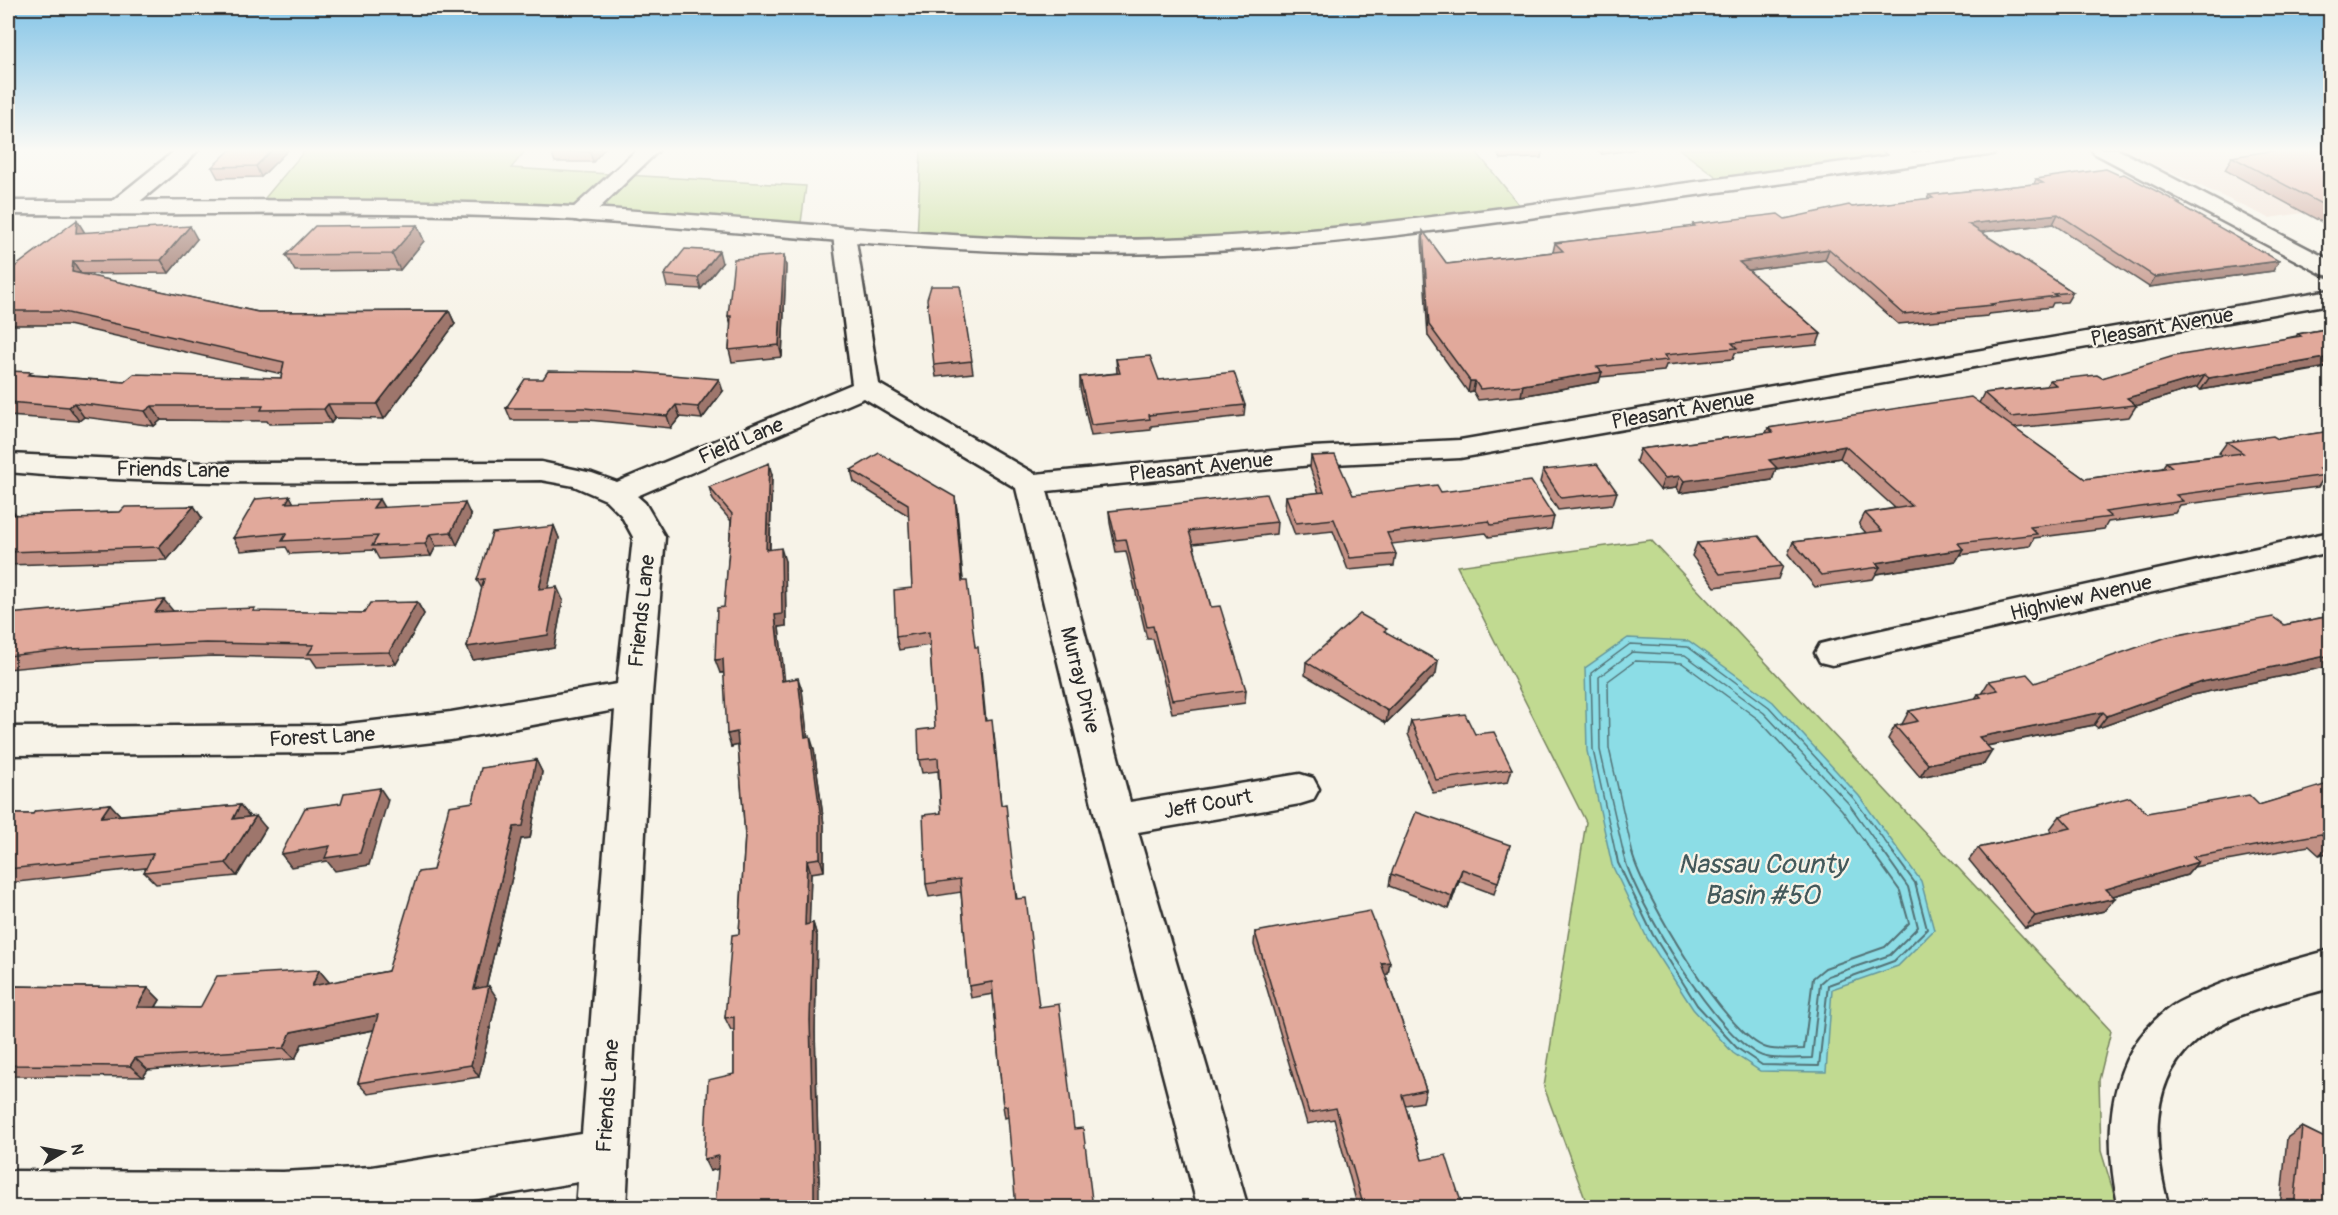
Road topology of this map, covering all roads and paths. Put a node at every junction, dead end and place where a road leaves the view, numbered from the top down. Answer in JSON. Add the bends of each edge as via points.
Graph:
{"nodes":[{"id":1,"x":589,"y":206,"type":"edge"},
{"id":2,"x":1566,"y":206,"type":"edge"},
{"id":3,"x":2210,"y":206,"type":"edge"},
{"id":4,"x":119,"y":207,"type":"joint"},
{"id":5,"x":8,"y":208,"type":"edge"},
{"id":6,"x":580,"y":214,"type":"junction"},
{"id":7,"x":844,"y":235,"type":"junction"},
{"id":8,"x":2331,"y":269,"type":"edge"},
{"id":9,"x":2331,"y":297,"type":"edge"},
{"id":10,"x":866,"y":388,"type":"junction"},
{"id":11,"x":8,"y":463,"type":"edge"},
{"id":12,"x":1030,"y":484,"type":"junction"},
{"id":13,"x":617,"y":493,"type":"junction"},
{"id":14,"x":2331,"y":542,"type":"edge"},
{"id":15,"x":1832,"y":653,"type":"dead end"},
{"id":16,"x":634,"y":694,"type":"junction"},
{"id":17,"x":8,"y":741,"type":"edge"},
{"id":18,"x":1300,"y":789,"type":"dead end"},
{"id":19,"x":1116,"y":820,"type":"junction"},
{"id":20,"x":2331,"y":969,"type":"edge"},
{"id":21,"x":604,"y":1154,"type":"junction"},
{"id":22,"x":8,"y":1196,"type":"edge"},
{"id":23,"x":601,"y":1208,"type":"edge"},
{"id":24,"x":1223,"y":1208,"type":"edge"},
{"id":25,"x":2144,"y":1208,"type":"edge"}],
"edges":[{"from":1,"to":6,"type":"street"},
{"from":2,"to":7,"type":"street","via":[[1289,240],[1164,246],[1050,246]]},
{"from":3,"to":8,"type":"street"},
{"from":4,"to":5,"type":"street"},
{"from":4,"to":6,"type":"street"},
{"from":6,"to":7,"type":"street"},
{"from":7,"to":10,"type":"street"},
{"from":9,"to":12,"type":"street","name":"Pleasant Avenue","via":[[1460,449],[1312,456]]},
{"from":10,"to":12,"type":"street"},
{"from":10,"to":13,"type":"street","name":"Field Lane"},
{"from":11,"to":13,"type":"street","name":"Friends Lane","via":[[74,469],[200,471],[541,471],[582,479]]},
{"from":12,"to":19,"type":"street","name":"Murray Drive"},
{"from":13,"to":16,"type":"street","name":"Friends Lane","via":[[634,510],[649,537]]},
{"from":14,"to":15,"type":"street","name":"Highview Avenue"},
{"from":16,"to":17,"type":"street","name":"Forest Lane","via":[[452,726],[339,740]]},
{"from":16,"to":21,"type":"street","name":"Friends Lane"},
{"from":18,"to":19,"type":"street","name":"Jeff Court"},
{"from":19,"to":24,"type":"street","name":"Murray Drive"},
{"from":20,"to":25,"type":"street","via":[[2235,997],[2186,1022],[2152,1057],[2136,1096],[2133,1136],[2136,1180]]},
{"from":21,"to":22,"type":"street","via":[[372,1192],[283,1197]]},
{"from":21,"to":23,"type":"street","name":"Friends Lane"}]}
